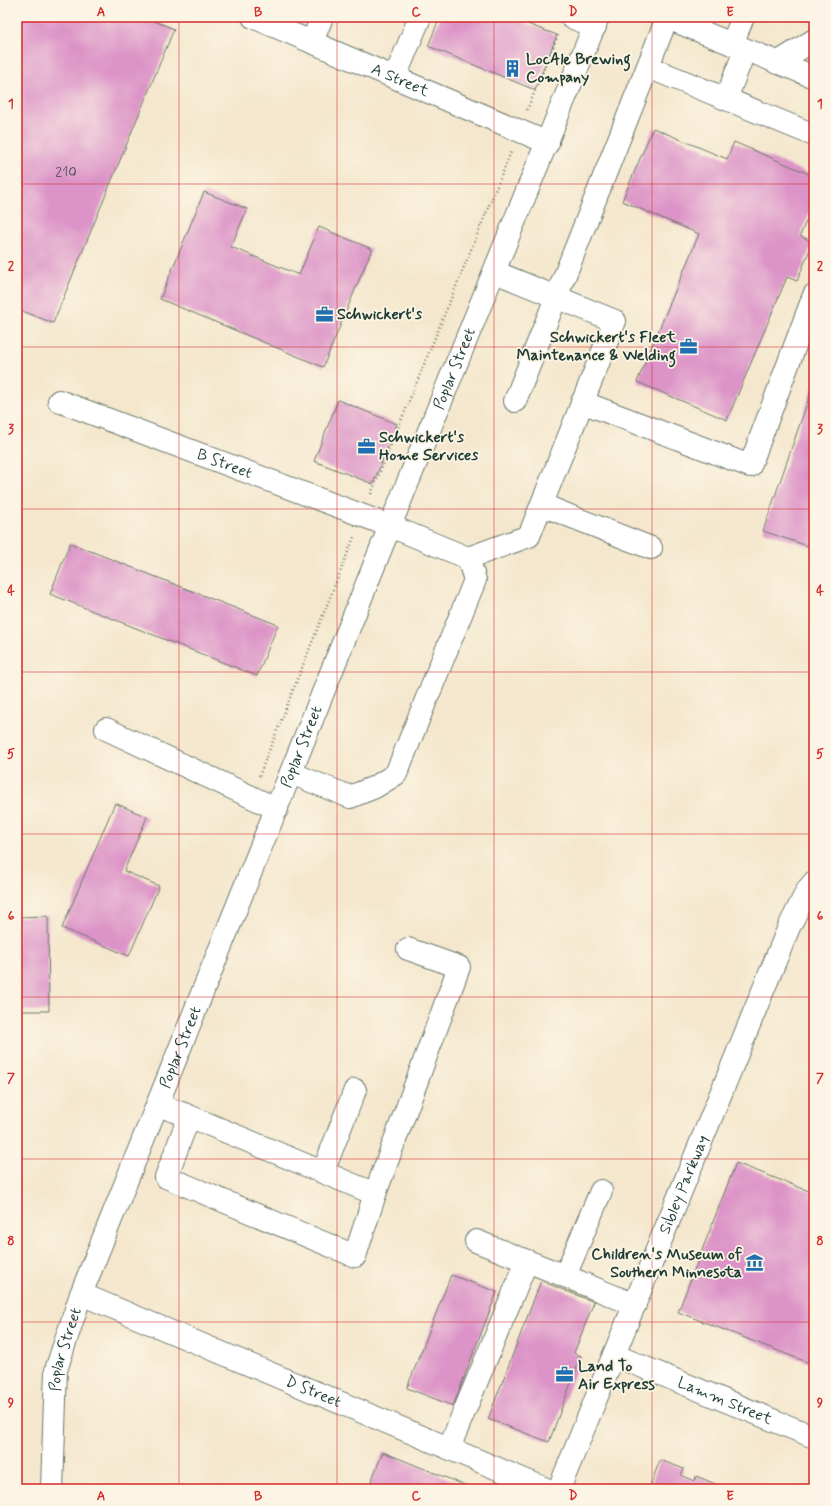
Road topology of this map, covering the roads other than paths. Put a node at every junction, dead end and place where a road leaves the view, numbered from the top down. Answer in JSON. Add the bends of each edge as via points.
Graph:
{"nodes":[{"id":1,"x":253,"y":17,"type":"edge"},
{"id":2,"x":322,"y":17,"type":"edge"},
{"id":3,"x":420,"y":17,"type":"edge"},
{"id":4,"x":757,"y":17,"type":"edge"},
{"id":5,"x":674,"y":19,"type":"edge"},
{"id":6,"x":597,"y":22,"type":"edge"},
{"id":7,"x":565,"y":23,"type":"edge"},
{"id":8,"x":740,"y":35,"type":"edge"},
{"id":9,"x":814,"y":40,"type":"edge"},
{"id":10,"x":312,"y":42,"type":"junction"},
{"id":11,"x":777,"y":63,"type":"junction"},
{"id":12,"x":648,"y":67,"type":"junction"},
{"id":13,"x":395,"y":77,"type":"junction"},
{"id":14,"x":814,"y":77,"type":"edge"},
{"id":15,"x":726,"y":99,"type":"junction"},
{"id":16,"x":814,"y":135,"type":"edge"},
{"id":17,"x":548,"y":143,"type":"junction"},
{"id":18,"x":495,"y":272,"type":"junction"},
{"id":19,"x":814,"y":295,"type":"edge"},
{"id":20,"x":556,"y":298,"type":"junction"},
{"id":21,"x":59,"y":400,"type":"dead end"},
{"id":22,"x":515,"y":401,"type":"dead end"},
{"id":23,"x":582,"y":402,"type":"junction"},
{"id":24,"x":542,"y":505,"type":"junction"},
{"id":25,"x":390,"y":526,"type":"junction"},
{"id":26,"x":650,"y":548,"type":"dead end"},
{"id":27,"x":468,"y":558,"type":"junction"},
{"id":28,"x":106,"y":729,"type":"dead end"},
{"id":29,"x":291,"y":773,"type":"junction"},
{"id":30,"x":276,"y":809,"type":"junction"},
{"id":31,"x":814,"y":882,"type":"edge"},
{"id":32,"x":408,"y":949,"type":"dead end"},
{"id":33,"x":355,"y":1090,"type":"dead end"},
{"id":34,"x":157,"y":1105,"type":"junction"},
{"id":35,"x":189,"y":1117,"type":"junction"},
{"id":36,"x":323,"y":1172,"type":"junction"},
{"id":37,"x":601,"y":1191,"type":"dead end"},
{"id":38,"x":375,"y":1194,"type":"junction"},
{"id":39,"x":476,"y":1241,"type":"dead end"},
{"id":40,"x":527,"y":1261,"type":"junction"},
{"id":41,"x":565,"y":1276,"type":"junction"},
{"id":42,"x":81,"y":1294,"type":"junction"},
{"id":43,"x":635,"y":1305,"type":"junction"},
{"id":44,"x":614,"y":1354,"type":"junction"},
{"id":45,"x":814,"y":1437,"type":"edge"},
{"id":46,"x":449,"y":1448,"type":"junction"},
{"id":47,"x":52,"y":1489,"type":"edge"},
{"id":48,"x":546,"y":1489,"type":"edge"},
{"id":49,"x":559,"y":1489,"type":"edge"}],
"edges":[{"from":1,"to":10,"type":"street","name":"A Street"},
{"from":2,"to":10,"type":"street"},
{"from":3,"to":13,"type":"street"},
{"from":4,"to":8,"type":"street"},
{"from":5,"to":8,"type":"street"},
{"from":5,"to":12,"type":"street"},
{"from":6,"to":7,"type":"street"},
{"from":6,"to":17,"type":"street","name":"Poplar Street"},
{"from":8,"to":11,"type":"street"},
{"from":8,"to":15,"type":"street"},
{"from":9,"to":11,"type":"street"},
{"from":10,"to":13,"type":"street","name":"A Street"},
{"from":11,"to":14,"type":"street"},
{"from":12,"to":15,"type":"street"},
{"from":12,"to":20,"type":"street"},
{"from":13,"to":17,"type":"street","name":"A Street"},
{"from":15,"to":16,"type":"street"},
{"from":17,"to":18,"type":"street","name":"Poplar Street"},
{"from":18,"to":20,"type":"street"},
{"from":18,"to":25,"type":"street","name":"Poplar Street"},
{"from":19,"to":23,"type":"street","via":[[750,466]]},
{"from":20,"to":22,"type":"street"},
{"from":20,"to":23,"type":"street","via":[[615,321]]},
{"from":21,"to":25,"type":"street","name":"B Street"},
{"from":23,"to":24,"type":"street"},
{"from":24,"to":26,"type":"street"},
{"from":24,"to":27,"type":"street","via":[[529,536]]},
{"from":25,"to":27,"type":"street","name":"B Street"},
{"from":25,"to":29,"type":"street","name":"Poplar Street"},
{"from":27,"to":29,"type":"street","via":[[475,580],[396,774],[375,787],[350,797]]},
{"from":28,"to":30,"type":"street"},
{"from":29,"to":30,"type":"street","name":"Poplar Street"},
{"from":30,"to":34,"type":"street","name":"Poplar Street"},
{"from":31,"to":43,"type":"street","name":"Sibley Parkway","via":[[789,927]]},
{"from":32,"to":38,"type":"street","via":[[459,967]]},
{"from":33,"to":36,"type":"street"},
{"from":34,"to":35,"type":"street"},
{"from":34,"to":42,"type":"street","name":"Poplar Street"},
{"from":35,"to":36,"type":"street"},
{"from":35,"to":38,"type":"street","via":[[166,1177],[354,1256]]},
{"from":36,"to":38,"type":"street"},
{"from":37,"to":41,"type":"street"},
{"from":39,"to":40,"type":"street"},
{"from":40,"to":41,"type":"street"},
{"from":40,"to":46,"type":"street"},
{"from":41,"to":43,"type":"street"},
{"from":42,"to":46,"type":"street","name":"D Street"},
{"from":42,"to":47,"type":"street","name":"Poplar Street","via":[[56,1370]]},
{"from":43,"to":44,"type":"street","name":"Sibley Parkway"},
{"from":44,"to":45,"type":"street","name":"Lamm Street"},
{"from":44,"to":49,"type":"street","name":"Sibley Parkway"},
{"from":46,"to":48,"type":"street","name":"D Street"}]}
